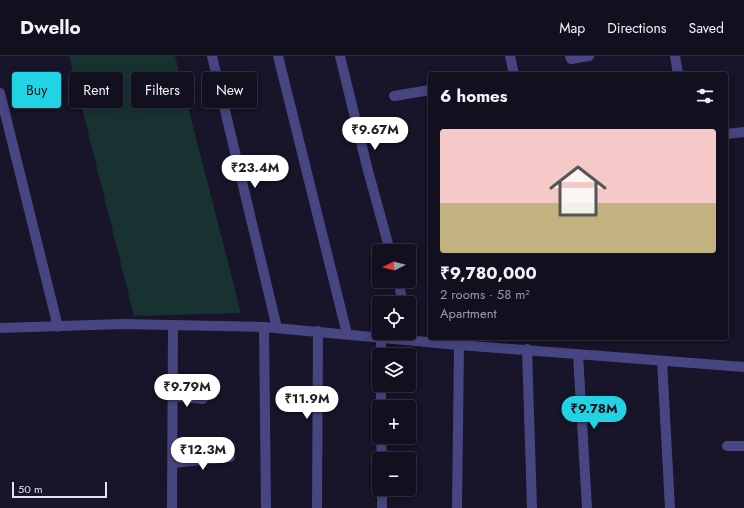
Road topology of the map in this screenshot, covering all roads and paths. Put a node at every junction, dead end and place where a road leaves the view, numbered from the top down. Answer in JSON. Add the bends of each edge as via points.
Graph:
{"nodes":[{"id":1,"x":212,"y":56,"type":"edge"},
{"id":2,"x":278,"y":56,"type":"edge"},
{"id":3,"x":340,"y":56,"type":"edge"},
{"id":4,"x":510,"y":56,"type":"edge"},
{"id":5,"x":570,"y":56,"type":"edge"},
{"id":6,"x":589,"y":56,"type":"edge"},
{"id":7,"x":675,"y":56,"type":"edge"},
{"id":8,"x":514,"y":72,"type":"edge"},
{"id":9,"x":678,"y":72,"type":"edge"},
{"id":10,"x":428,"y":90,"type":"edge"},
{"id":11,"x":0,"y":93,"type":"edge"},
{"id":12,"x":394,"y":96,"type":"dead end"},
{"id":13,"x":744,"y":132,"type":"edge"},
{"id":14,"x":728,"y":134,"type":"edge"},
{"id":15,"x":388,"y":244,"type":"edge"},
{"id":16,"x":173,"y":325,"type":"junction"},
{"id":17,"x":58,"y":327,"type":"junction"},
{"id":18,"x":264,"y":327,"type":"junction"},
{"id":19,"x":0,"y":328,"type":"edge"},
{"id":20,"x":277,"y":328,"type":"junction"},
{"id":21,"x":318,"y":331,"type":"junction"},
{"id":22,"x":347,"y":334,"type":"junction"},
{"id":23,"x":372,"y":336,"type":"edge"},
{"id":24,"x":413,"y":340,"type":"edge"},
{"id":25,"x":459,"y":344,"type":"junction"},
{"id":26,"x":527,"y":350,"type":"junction"},
{"id":27,"x":578,"y":354,"type":"junction"},
{"id":28,"x":662,"y":361,"type":"junction"},
{"id":29,"x":744,"y":367,"type":"edge"},
{"id":30,"x":173,"y":396,"type":"junction"},
{"id":31,"x":203,"y":399,"type":"dead end"},
{"id":32,"x":727,"y":446,"type":"dead end"},
{"id":33,"x":744,"y":446,"type":"edge"},
{"id":34,"x":230,"y":457,"type":"dead end"},
{"id":35,"x":173,"y":463,"type":"junction"},
{"id":36,"x":382,"y":496,"type":"edge"},
{"id":37,"x":172,"y":508,"type":"edge"},
{"id":38,"x":266,"y":508,"type":"edge"},
{"id":39,"x":317,"y":508,"type":"edge"},
{"id":40,"x":382,"y":508,"type":"edge"},
{"id":41,"x":457,"y":508,"type":"edge"},
{"id":42,"x":532,"y":508,"type":"edge"},
{"id":43,"x":587,"y":508,"type":"edge"},
{"id":44,"x":670,"y":508,"type":"edge"}],
"edges":[{"from":1,"to":20,"type":"street"},
{"from":2,"to":22,"type":"street"},
{"from":3,"to":15,"type":"street"},
{"from":4,"to":8,"type":"street"},
{"from":5,"to":6,"type":"street","via":[[571,59]]},
{"from":7,"to":9,"type":"street"},
{"from":10,"to":12,"type":"street"},
{"from":11,"to":17,"type":"street"},
{"from":13,"to":14,"type":"street"},
{"from":16,"to":17,"type":"street"},
{"from":16,"to":18,"type":"street"},
{"from":16,"to":30,"type":"street"},
{"from":17,"to":19,"type":"street"},
{"from":18,"to":20,"type":"street"},
{"from":18,"to":38,"type":"street"},
{"from":20,"to":21,"type":"street"},
{"from":21,"to":22,"type":"street"},
{"from":21,"to":39,"type":"street"},
{"from":22,"to":23,"type":"street"},
{"from":24,"to":25,"type":"street"},
{"from":25,"to":26,"type":"street"},
{"from":25,"to":41,"type":"street"},
{"from":26,"to":27,"type":"street"},
{"from":26,"to":42,"type":"street"},
{"from":27,"to":28,"type":"street"},
{"from":27,"to":43,"type":"street"},
{"from":28,"to":29,"type":"street"},
{"from":28,"to":44,"type":"street"},
{"from":30,"to":31,"type":"street"},
{"from":30,"to":35,"type":"street"},
{"from":32,"to":33,"type":"street"},
{"from":34,"to":35,"type":"street"},
{"from":35,"to":37,"type":"street"},
{"from":36,"to":40,"type":"street"}]}
